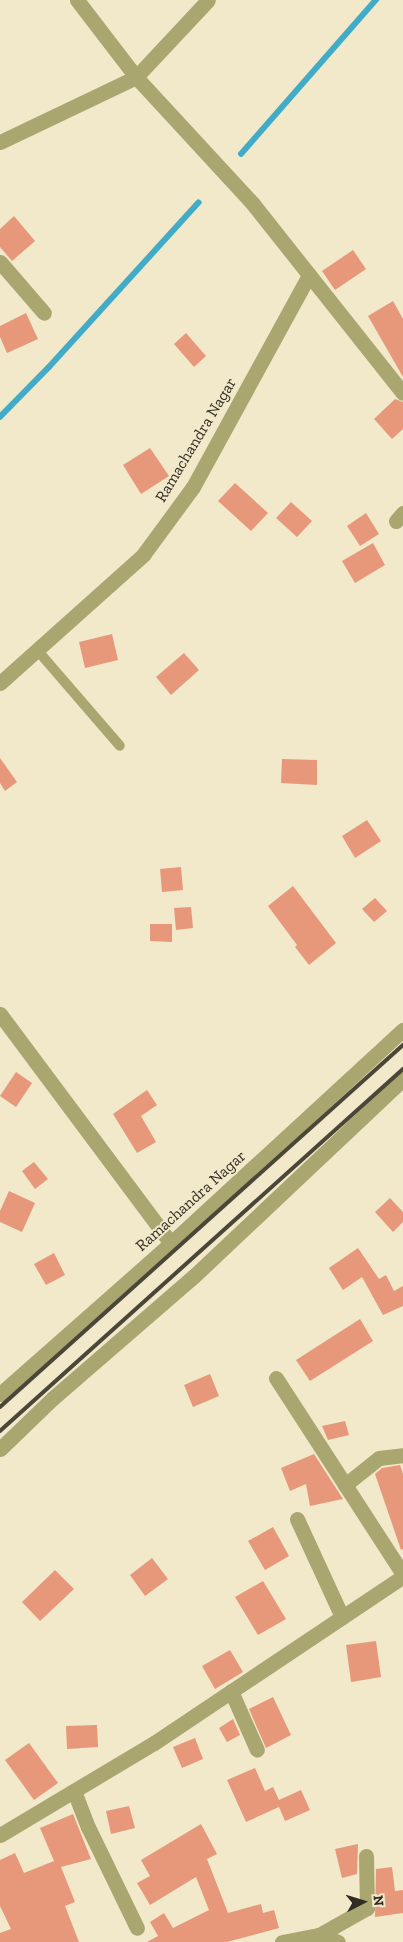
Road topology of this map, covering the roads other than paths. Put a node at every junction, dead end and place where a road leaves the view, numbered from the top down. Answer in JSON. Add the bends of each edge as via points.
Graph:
{"nodes":[{"id":1,"x":78,"y":0,"type":"edge"},
{"id":2,"x":208,"y":0,"type":"edge"},
{"id":3,"x":136,"y":77,"type":"junction"},
{"id":4,"x":0,"y":142,"type":"edge"},
{"id":5,"x":0,"y":262,"type":"edge"},
{"id":6,"x":309,"y":275,"type":"junction"},
{"id":7,"x":44,"y":313,"type":"dead end"},
{"id":8,"x":403,"y":393,"type":"edge"},
{"id":9,"x":38,"y":651,"type":"junction"},
{"id":10,"x":0,"y":683,"type":"edge"},
{"id":11,"x":120,"y":746,"type":"dead end"},
{"id":12,"x":0,"y":1014,"type":"edge"},
{"id":13,"x":403,"y":1030,"type":"edge"},
{"id":14,"x":403,"y":1079,"type":"edge"},
{"id":15,"x":171,"y":1243,"type":"junction"},
{"id":16,"x":276,"y":1378,"type":"dead end"},
{"id":17,"x":0,"y":1394,"type":"edge"},
{"id":18,"x":0,"y":1449,"type":"edge"},
{"id":19,"x":403,"y":1455,"type":"edge"},
{"id":20,"x":345,"y":1485,"type":"junction"},
{"id":21,"x":297,"y":1519,"type":"dead end"},
{"id":22,"x":403,"y":1575,"type":"edge"},
{"id":23,"x":342,"y":1617,"type":"junction"},
{"id":24,"x":231,"y":1691,"type":"junction"},
{"id":25,"x":257,"y":1750,"type":"dead end"},
{"id":26,"x":74,"y":1791,"type":"junction"},
{"id":27,"x":0,"y":1835,"type":"edge"},
{"id":28,"x":366,"y":1856,"type":"dead end"},
{"id":29,"x":137,"y":1928,"type":"dead end"},
{"id":30,"x":319,"y":1935,"type":"junction"},
{"id":31,"x":282,"y":1942,"type":"edge"},
{"id":32,"x":338,"y":1942,"type":"edge"}],
"edges":[{"from":1,"to":3,"type":"street"},
{"from":2,"to":3,"type":"street"},
{"from":3,"to":4,"type":"street"},
{"from":3,"to":6,"type":"street","via":[[253,204]]},
{"from":5,"to":7,"type":"street"},
{"from":6,"to":8,"type":"street"},
{"from":6,"to":9,"type":"street","name":"Ramachandra Nagar","via":[[187,495],[143,555]]},
{"from":9,"to":10,"type":"street","name":"Ramachandra Nagar"},
{"from":9,"to":11,"type":"lane"},
{"from":12,"to":15,"type":"street"},
{"from":13,"to":15,"type":"street","name":"Ramachandra Nagar"},
{"from":14,"to":18,"type":"street","via":[[194,1276],[53,1398]]},
{"from":15,"to":17,"type":"street","name":"Ramachandra Nagar"},
{"from":16,"to":20,"type":"street"},
{"from":19,"to":20,"type":"street","via":[[379,1458]]},
{"from":20,"to":22,"type":"street"},
{"from":21,"to":23,"type":"street"},
{"from":22,"to":23,"type":"street"},
{"from":23,"to":24,"type":"street"},
{"from":24,"to":25,"type":"street"},
{"from":24,"to":26,"type":"street"},
{"from":26,"to":27,"type":"street"},
{"from":26,"to":29,"type":"street"},
{"from":28,"to":30,"type":"street","via":[[367,1908]]},
{"from":30,"to":31,"type":"street"},
{"from":30,"to":32,"type":"street"}]}
